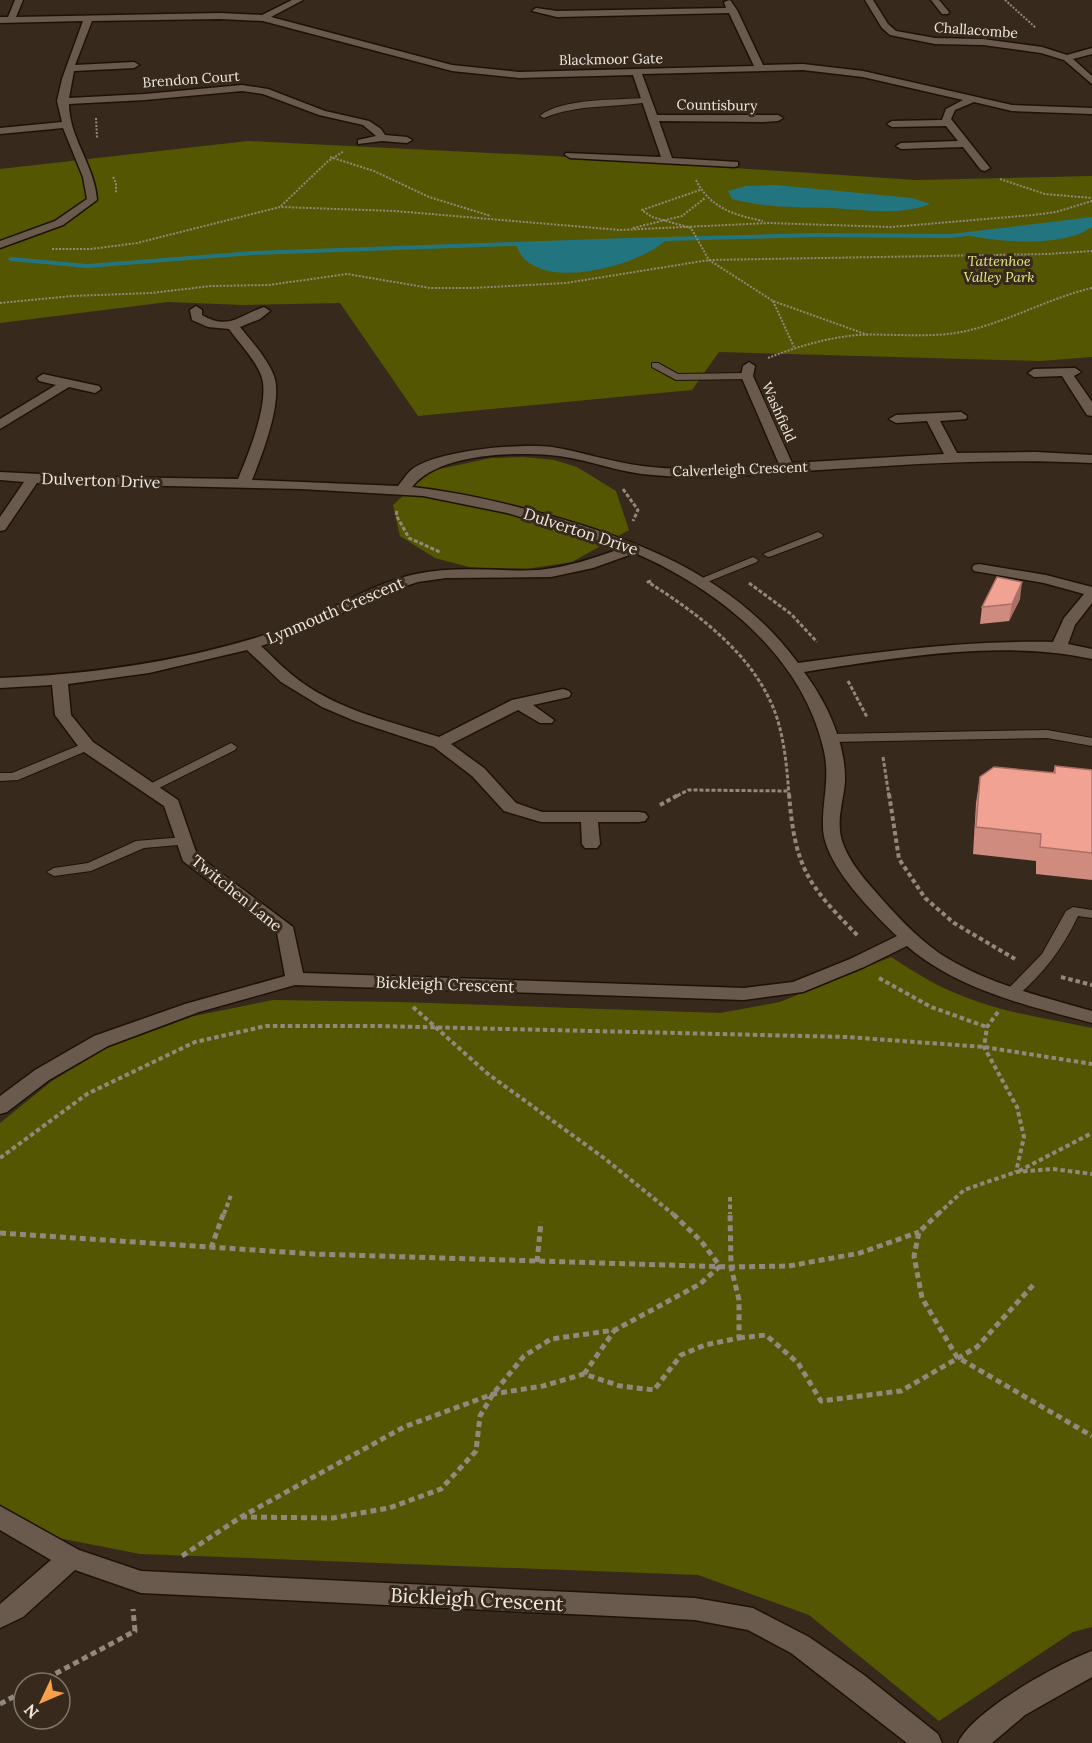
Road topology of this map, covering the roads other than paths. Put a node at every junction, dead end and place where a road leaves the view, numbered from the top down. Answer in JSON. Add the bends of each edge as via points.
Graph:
{"nodes":[{"id":1,"x":19,"y":0,"type":"edge"},
{"id":2,"x":299,"y":0,"type":"edge"},
{"id":3,"x":603,"y":0,"type":"edge"},
{"id":4,"x":727,"y":0,"type":"edge"},
{"id":5,"x":869,"y":0,"type":"edge"},
{"id":6,"x":935,"y":0,"type":"edge"},
{"id":7,"x":733,"y":10,"type":"junction"},
{"id":8,"x":536,"y":11,"type":"dead end"},
{"id":9,"x":945,"y":12,"type":"dead end"},
{"id":10,"x":609,"y":13,"type":"junction"},
{"id":11,"x":89,"y":18,"type":"junction"},
{"id":12,"x":263,"y":18,"type":"junction"},
{"id":13,"x":0,"y":20,"type":"edge"},
{"id":14,"x":11,"y":20,"type":"junction"},
{"id":15,"x":1092,"y":51,"type":"edge"},
{"id":16,"x":1067,"y":58,"type":"junction"},
{"id":17,"x":134,"y":64,"type":"dead end"},
{"id":18,"x":69,"y":68,"type":"junction"},
{"id":19,"x":760,"y":69,"type":"junction"},
{"id":20,"x":637,"y":72,"type":"junction"},
{"id":21,"x":1091,"y":79,"type":"edge"},
{"id":22,"x":973,"y":99,"type":"junction"},
{"id":23,"x":646,"y":100,"type":"junction"},
{"id":24,"x":62,"y":101,"type":"junction"},
{"id":25,"x":1092,"y":111,"type":"edge"},
{"id":26,"x":544,"y":116,"type":"dead end"},
{"id":27,"x":778,"y":117,"type":"dead end"},
{"id":28,"x":655,"y":118,"type":"junction"},
{"id":29,"x":948,"y":123,"type":"junction"},
{"id":30,"x":892,"y":124,"type":"dead end"},
{"id":31,"x":65,"y":125,"type":"junction"},
{"id":32,"x":0,"y":131,"type":"edge"},
{"id":33,"x":382,"y":138,"type":"junction"},
{"id":34,"x":407,"y":140,"type":"dead end"},
{"id":35,"x":362,"y":142,"type":"road end"},
{"id":36,"x":964,"y":144,"type":"junction"},
{"id":37,"x":901,"y":146,"type":"dead end"},
{"id":38,"x":570,"y":155,"type":"dead end"},
{"id":39,"x":667,"y":159,"type":"junction"},
{"id":40,"x":734,"y":164,"type":"dead end"},
{"id":41,"x":985,"y":168,"type":"road end"},
{"id":42,"x":0,"y":245,"type":"edge"},
{"id":43,"x":196,"y":310,"type":"dead end"},
{"id":44,"x":264,"y":311,"type":"dead end"},
{"id":45,"x":232,"y":325,"type":"junction"},
{"id":46,"x":655,"y":365,"type":"dead end"},
{"id":47,"x":748,"y":371,"type":"joint"},
{"id":48,"x":1034,"y":372,"type":"dead end"},
{"id":49,"x":43,"y":378,"type":"dead end"},
{"id":50,"x":66,"y":384,"type":"junction"},
{"id":51,"x":95,"y":389,"type":"dead end"},
{"id":52,"x":1092,"y":412,"type":"edge"},
{"id":53,"x":961,"y":416,"type":"dead end"},
{"id":54,"x":932,"y":418,"type":"junction"},
{"id":55,"x":896,"y":419,"type":"dead end"},
{"id":56,"x":0,"y":425,"type":"edge"},
{"id":57,"x":953,"y":457,"type":"junction"},
{"id":58,"x":1092,"y":459,"type":"edge"},
{"id":59,"x":788,"y":469,"type":"junction"},
{"id":60,"x":0,"y":476,"type":"edge"},
{"id":61,"x":33,"y":478,"type":"junction"},
{"id":62,"x":243,"y":485,"type":"junction"},
{"id":63,"x":402,"y":490,"type":"junction"},
{"id":64,"x":0,"y":527,"type":"edge"},
{"id":65,"x":818,"y":535,"type":"dead end"},
{"id":66,"x":635,"y":548,"type":"junction"},
{"id":67,"x":768,"y":554,"type":"dead end"},
{"id":68,"x":753,"y":560,"type":"dead end"},
{"id":69,"x":979,"y":568,"type":"dead end"},
{"id":70,"x":701,"y":581,"type":"junction"},
{"id":71,"x":1092,"y":593,"type":"edge"},
{"id":72,"x":251,"y":645,"type":"junction"},
{"id":73,"x":1060,"y":647,"type":"junction"},
{"id":74,"x":1092,"y":654,"type":"edge"},
{"id":75,"x":796,"y":668,"type":"junction"},
{"id":76,"x":60,"y":682,"type":"junction"},
{"id":77,"x":0,"y":683,"type":"edge"},
{"id":78,"x":562,"y":694,"type":"dead end"},
{"id":79,"x":518,"y":703,"type":"junction"},
{"id":80,"x":546,"y":720,"type":"dead end"},
{"id":81,"x":831,"y":738,"type":"junction"},
{"id":82,"x":1092,"y":742,"type":"edge"},
{"id":83,"x":441,"y":743,"type":"junction"},
{"id":84,"x":87,"y":746,"type":"junction"},
{"id":85,"x":231,"y":747,"type":"dead end"},
{"id":86,"x":0,"y":777,"type":"edge"},
{"id":87,"x":150,"y":787,"type":"junction"},
{"id":88,"x":589,"y":817,"type":"junction"},
{"id":89,"x":639,"y":817,"type":"road end"},
{"id":90,"x":184,"y":841,"type":"junction"},
{"id":91,"x":591,"y":844,"type":"dead end"},
{"id":92,"x":54,"y":873,"type":"dead end"},
{"id":93,"x":1092,"y":914,"type":"edge"},
{"id":94,"x":908,"y":938,"type":"junction"},
{"id":95,"x":295,"y":979,"type":"junction"},
{"id":96,"x":1011,"y":994,"type":"junction"},
{"id":97,"x":1092,"y":1017,"type":"edge"},
{"id":98,"x":0,"y":1107,"type":"edge"},
{"id":99,"x":0,"y":1517,"type":"edge"},
{"id":100,"x":71,"y":1558,"type":"junction"},
{"id":101,"x":0,"y":1617,"type":"edge"},
{"id":102,"x":1092,"y":1663,"type":"edge"},
{"id":103,"x":928,"y":1743,"type":"edge"},
{"id":104,"x":972,"y":1743,"type":"edge"}],
"edges":[{"from":1,"to":14,"type":"street"},
{"from":2,"to":12,"type":"street"},
{"from":3,"to":10,"type":"street"},
{"from":4,"to":7,"type":"street"},
{"from":5,"to":16,"type":"street","name":"Challacombe","via":[[885,26],[909,38],[1012,44]]},
{"from":6,"to":9,"type":"street","name":"Challacombe"},
{"from":7,"to":10,"type":"street"},
{"from":7,"to":19,"type":"street"},
{"from":8,"to":10,"type":"street"},
{"from":11,"to":12,"type":"street","name":"Blackmoor Gate","via":[[133,14]]},
{"from":11,"to":14,"type":"street","name":"Blackmoor Gate"},
{"from":11,"to":18,"type":"street"},
{"from":12,"to":20,"type":"street","name":"Blackmoor Gate","via":[[484,73]]},
{"from":13,"to":14,"type":"street","name":"Blackmoor Gate"},
{"from":15,"to":16,"type":"street"},
{"from":16,"to":21,"type":"street","name":"Challacombe"},
{"from":17,"to":18,"type":"street"},
{"from":18,"to":24,"type":"street"},
{"from":19,"to":20,"type":"street","name":"Blackmoor Gate"},
{"from":19,"to":22,"type":"street","name":"Blackmoor Gate","via":[[803,67],[863,74]]},
{"from":20,"to":23,"type":"street","name":"Countisbury"},
{"from":22,"to":25,"type":"street","name":"Blackmoor Gate","via":[[1012,108]]},
{"from":22,"to":29,"type":"street","via":[[950,109],[946,113]]},
{"from":23,"to":26,"type":"lane","via":[[556,109]]},
{"from":23,"to":28,"type":"street","name":"Countisbury"},
{"from":24,"to":31,"type":"street"},
{"from":24,"to":33,"type":"street","name":"Brendon Court","via":[[242,88],[265,91],[366,123]]},
{"from":27,"to":28,"type":"street","name":"Countisbury"},
{"from":28,"to":39,"type":"street","name":"Countisbury"},
{"from":29,"to":30,"type":"street"},
{"from":29,"to":36,"type":"street"},
{"from":31,"to":32,"type":"street"},
{"from":31,"to":42,"type":"street","via":[[92,184],[92,200],[59,223]]},
{"from":33,"to":34,"type":"street"},
{"from":33,"to":35,"type":"street"},
{"from":36,"to":37,"type":"street"},
{"from":36,"to":41,"type":"street"},
{"from":38,"to":39,"type":"street"},
{"from":39,"to":40,"type":"street"},
{"from":43,"to":45,"type":"street","via":[[195,317],[205,323]]},
{"from":44,"to":45,"type":"street","via":[[245,323]]},
{"from":45,"to":62,"type":"street","via":[[269,379],[267,405]]},
{"from":46,"to":47,"type":"lane","via":[[676,377]]},
{"from":47,"to":59,"type":"street","name":"Washfield"},
{"from":48,"to":52,"type":"street","via":[[1070,373]]},
{"from":49,"to":50,"type":"street"},
{"from":50,"to":51,"type":"street"},
{"from":50,"to":56,"type":"street"},
{"from":53,"to":54,"type":"street"},
{"from":54,"to":55,"type":"street"},
{"from":54,"to":57,"type":"street"},
{"from":57,"to":58,"type":"street","name":"Calverleigh Crescent"},
{"from":57,"to":59,"type":"street","name":"Calverleigh Crescent"},
{"from":59,"to":63,"type":"street","name":"Calverleigh Crescent","via":[[707,473],[642,470],[550,451],[499,451],[427,467]]},
{"from":60,"to":61,"type":"street","name":"Dulverton Drive"},
{"from":61,"to":62,"type":"street","name":"Dulverton Drive"},
{"from":61,"to":64,"type":"street"},
{"from":62,"to":63,"type":"street","name":"Dulverton Drive"},
{"from":63,"to":66,"type":"street","name":"Dulverton Drive","via":[[499,505]]},
{"from":65,"to":67,"type":"lane"},
{"from":66,"to":70,"type":"street","name":"Dulverton Drive"},
{"from":66,"to":72,"type":"street","name":"Lynmouth Crescent","via":[[594,563],[539,574],[417,577],[379,589],[298,628]]},
{"from":68,"to":70,"type":"lane"},
{"from":69,"to":71,"type":"street","via":[[1022,567]]},
{"from":70,"to":75,"type":"street","name":"Dulverton Drive","via":[[732,603]]},
{"from":71,"to":73,"type":"street","via":[[1062,633]]},
{"from":72,"to":76,"type":"street","name":"Lynmouth Crescent","via":[[161,668]]},
{"from":72,"to":83,"type":"street","via":[[287,679],[328,704]]},
{"from":73,"to":74,"type":"street"},
{"from":73,"to":75,"type":"street","via":[[1019,645],[918,651]]},
{"from":75,"to":81,"type":"street","name":"Dulverton Drive"},
{"from":76,"to":77,"type":"street","name":"Lynmouth Crescent"},
{"from":76,"to":84,"type":"street","name":"Twitchen Lane","via":[[63,716]]},
{"from":78,"to":79,"type":"street"},
{"from":79,"to":80,"type":"street"},
{"from":79,"to":83,"type":"street"},
{"from":81,"to":82,"type":"lane","via":[[1047,734]]},
{"from":81,"to":94,"type":"street","name":"Dulverton Drive","via":[[837,776],[832,837],[861,888]]},
{"from":83,"to":88,"type":"street","via":[[478,772],[510,807],[541,817]]},
{"from":84,"to":86,"type":"lane","via":[[14,777]]},
{"from":84,"to":87,"type":"street","name":"Twitchen Lane"},
{"from":85,"to":87,"type":"lane"},
{"from":87,"to":90,"type":"street","name":"Twitchen Lane","via":[[172,804]]},
{"from":88,"to":89,"type":"street"},
{"from":88,"to":91,"type":"street"},
{"from":90,"to":92,"type":"lane","via":[[141,844],[91,867]]},
{"from":90,"to":95,"type":"street","name":"Twitchen Lane","via":[[189,857],[286,931]]},
{"from":93,"to":96,"type":"lane","via":[[1073,911],[1059,943],[1038,971]]},
{"from":94,"to":95,"type":"street","name":"Bickleigh Crescent","via":[[796,988],[744,994]]},
{"from":94,"to":96,"type":"street","name":"Dulverton Drive","via":[[939,961]]},
{"from":95,"to":98,"type":"street","name":"Bickleigh Crescent","via":[[192,1008],[101,1041],[42,1075]]},
{"from":96,"to":97,"type":"street","name":"Dulverton Drive"},
{"from":99,"to":100,"type":"street","name":"Bickleigh Crescent"},
{"from":100,"to":101,"type":"street"},
{"from":100,"to":103,"type":"street","name":"Bickleigh Crescent","via":[[141,1582],[695,1609],[753,1619],[818,1658]]},
{"from":102,"to":104,"type":"street","via":[[1015,1706]]}]}
